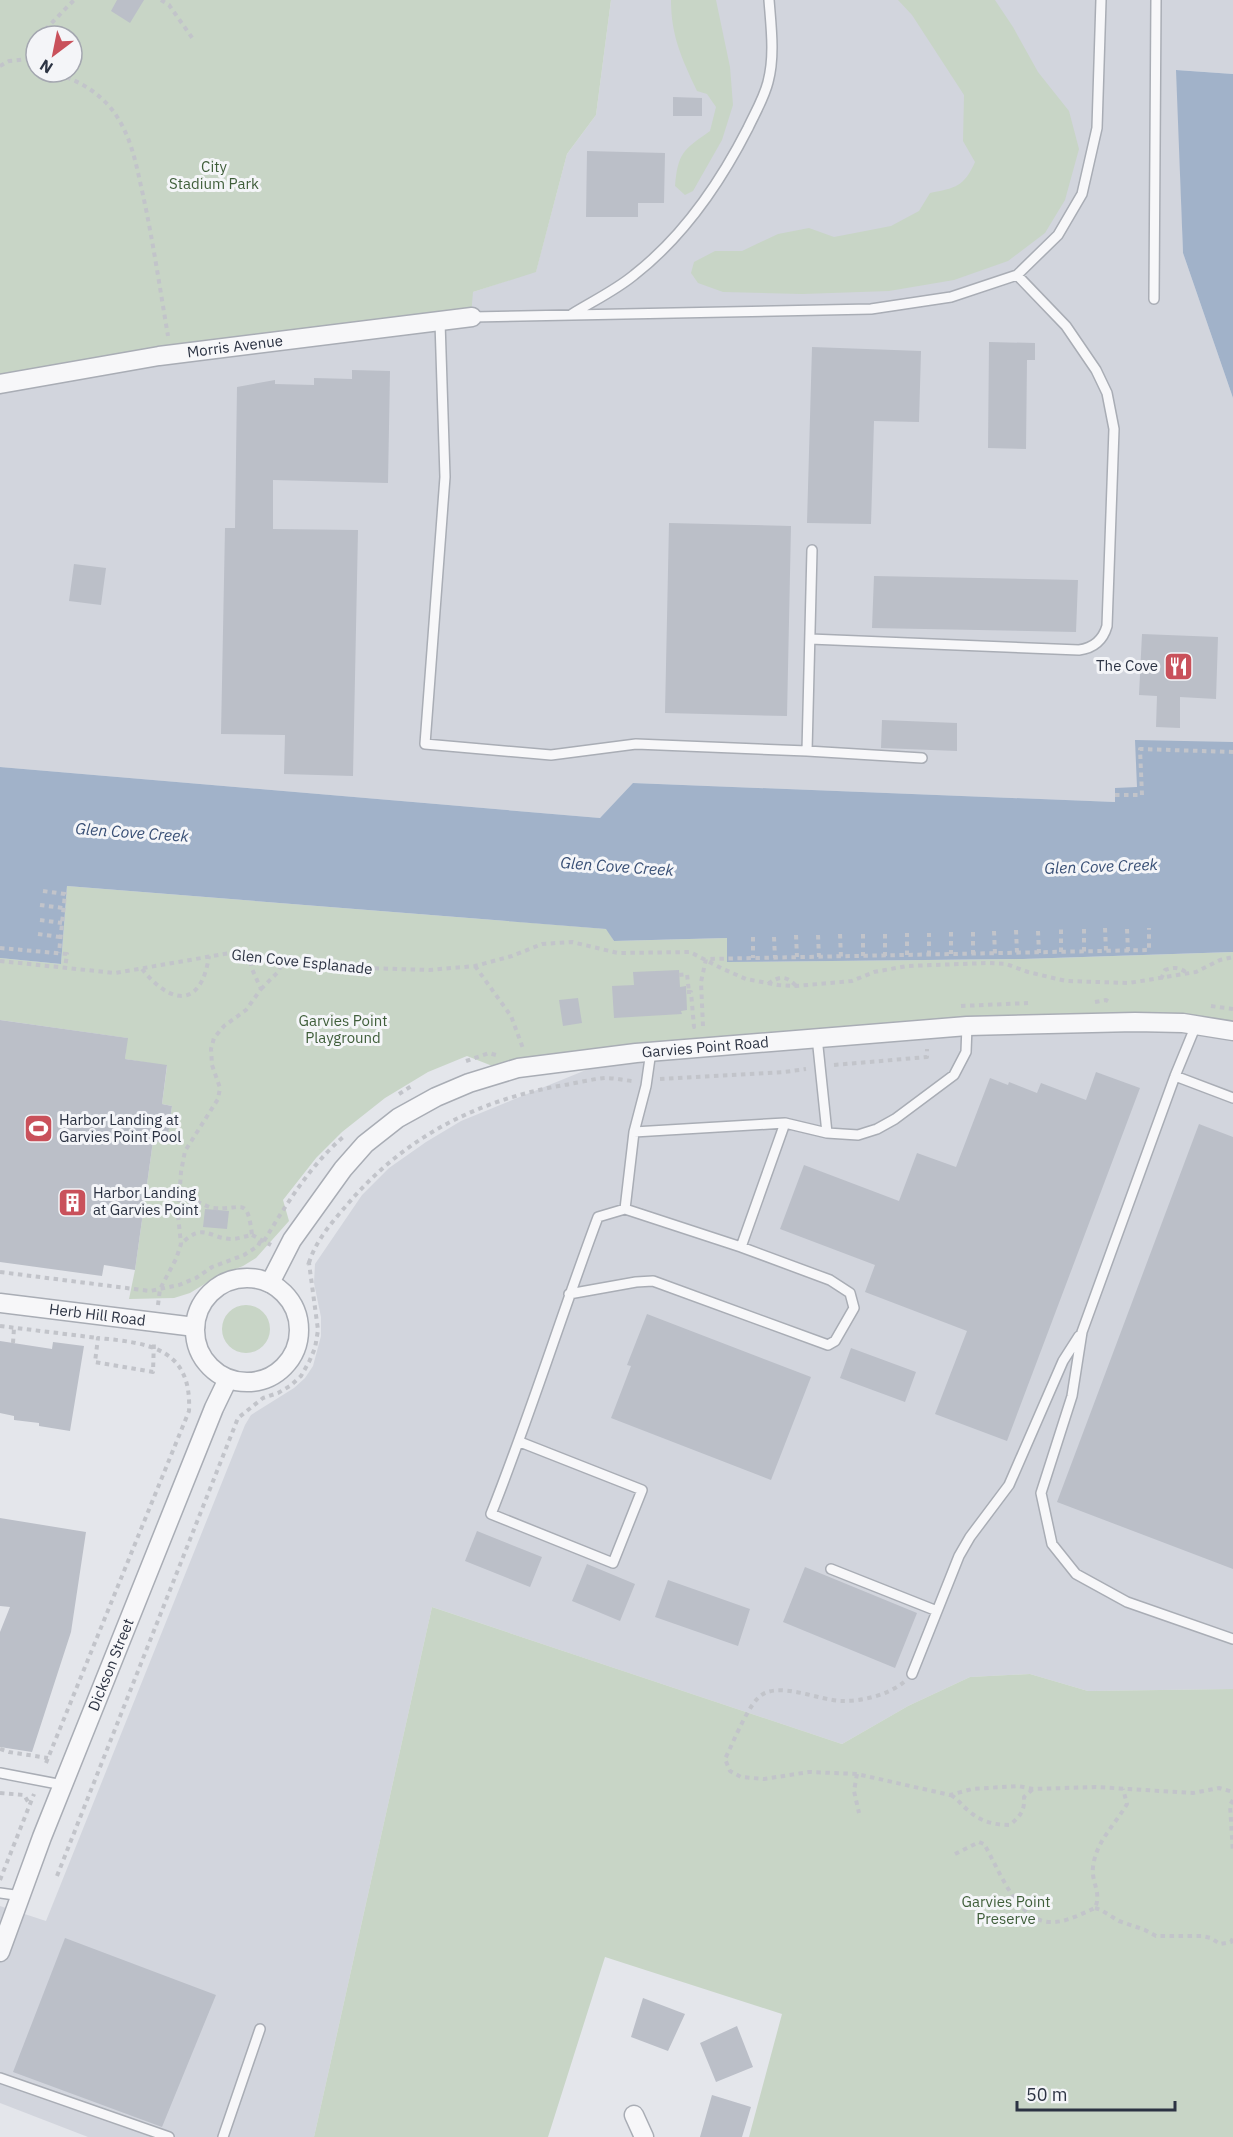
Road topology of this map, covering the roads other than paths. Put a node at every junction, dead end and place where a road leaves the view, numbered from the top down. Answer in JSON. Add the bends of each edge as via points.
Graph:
{"nodes":[{"id":1,"x":770,"y":0,"type":"edge"},
{"id":2,"x":1101,"y":0,"type":"edge"},
{"id":3,"x":1156,"y":0,"type":"edge"},
{"id":4,"x":1017,"y":275,"type":"junction"},
{"id":5,"x":1154,"y":299,"type":"dead end"},
{"id":6,"x":570,"y":315,"type":"junction"},
{"id":7,"x":472,"y":317,"type":"joint"},
{"id":8,"x":440,"y":322,"type":"junction"},
{"id":9,"x":0,"y":384,"type":"edge"},
{"id":10,"x":812,"y":550,"type":"dead end"},
{"id":11,"x":810,"y":639,"type":"junction"},
{"id":12,"x":807,"y":751,"type":"junction"},
{"id":13,"x":922,"y":758,"type":"dead end"},
{"id":14,"x":1196,"y":1025,"type":"junction"},
{"id":15,"x":967,"y":1026,"type":"junction"},
{"id":16,"x":1233,"y":1031,"type":"edge"},
{"id":17,"x":817,"y":1037,"type":"junction"},
{"id":18,"x":651,"y":1052,"type":"junction"},
{"id":19,"x":1175,"y":1076,"type":"junction"},
{"id":20,"x":1233,"y":1098,"type":"edge"},
{"id":21,"x":785,"y":1123,"type":"junction"},
{"id":22,"x":634,"y":1132,"type":"junction"},
{"id":23,"x":827,"y":1133,"type":"junction"},
{"id":24,"x":625,"y":1209,"type":"junction"},
{"id":25,"x":741,"y":1247,"type":"junction"},
{"id":26,"x":270,"y":1283,"type":"junction"},
{"id":27,"x":569,"y":1294,"type":"junction"},
{"id":28,"x":0,"y":1304,"type":"edge"},
{"id":29,"x":195,"y":1327,"type":"junction"},
{"id":30,"x":1082,"y":1332,"type":"junction"},
{"id":31,"x":228,"y":1379,"type":"junction"},
{"id":32,"x":520,"y":1442,"type":"junction"},
{"id":33,"x":831,"y":1569,"type":"dead end"},
{"id":34,"x":937,"y":1611,"type":"junction"},
{"id":35,"x":1233,"y":1639,"type":"edge"},
{"id":36,"x":912,"y":1674,"type":"road end"},
{"id":37,"x":0,"y":1773,"type":"edge"},
{"id":38,"x":63,"y":1785,"type":"junction"},
{"id":39,"x":0,"y":1893,"type":"edge"},
{"id":40,"x":22,"y":1896,"type":"junction"},
{"id":41,"x":0,"y":1953,"type":"edge"},
{"id":42,"x":260,"y":2029,"type":"dead end"},
{"id":43,"x":0,"y":2078,"type":"edge"},
{"id":44,"x":634,"y":2115,"type":"dead end"},
{"id":45,"x":169,"y":2137,"type":"edge"},
{"id":46,"x":223,"y":2137,"type":"edge"},
{"id":47,"x":644,"y":2137,"type":"edge"}],
"edges":[{"from":1,"to":6,"type":"lane","via":[[768,83],[731,160],[679,233],[634,276]]},
{"from":2,"to":4,"type":"lane","via":[[1097,128],[1082,194],[1058,236]]},
{"from":3,"to":5,"type":"lane"},
{"from":4,"to":6,"type":"lane","via":[[951,297],[871,309]]},
{"from":4,"to":11,"type":"lane","via":[[1066,326],[1107,393],[1114,429],[1104,636],[1091,647],[1079,650]]},
{"from":6,"to":7,"type":"lane"},
{"from":7,"to":8,"type":"street","name":"Morris Avenue"},
{"from":8,"to":9,"type":"street","name":"Morris Avenue","via":[[171,354]]},
{"from":8,"to":12,"type":"lane","via":[[445,477],[425,744],[551,755],[636,744]]},
{"from":10,"to":11,"type":"lane"},
{"from":11,"to":12,"type":"lane"},
{"from":12,"to":13,"type":"lane"},
{"from":14,"to":15,"type":"street","name":"Garvies Point Road","via":[[1135,1022]]},
{"from":14,"to":16,"type":"street","name":"Garvies Point Road"},
{"from":14,"to":19,"type":"lane"},
{"from":15,"to":17,"type":"street","name":"Garvies Point Road"},
{"from":15,"to":23,"type":"lane","via":[[966,1052],[954,1075],[877,1130],[858,1135]]},
{"from":17,"to":18,"type":"street","name":"Garvies Point Road"},
{"from":17,"to":23,"type":"lane"},
{"from":18,"to":22,"type":"lane"},
{"from":18,"to":26,"type":"street","name":"Garvies Point Road","via":[[518,1068],[469,1083],[398,1118],[343,1168],[292,1240]]},
{"from":19,"to":20,"type":"lane"},
{"from":19,"to":30,"type":"lane"},
{"from":21,"to":22,"type":"lane"},
{"from":21,"to":23,"type":"lane"},
{"from":21,"to":25,"type":"lane"},
{"from":22,"to":24,"type":"lane"},
{"from":24,"to":25,"type":"lane"},
{"from":24,"to":27,"type":"lane","via":[[598,1217]]},
{"from":25,"to":27,"type":"lane","via":[[830,1280],[850,1293],[854,1308],[835,1341],[828,1345],[653,1281]]},
{"from":26,"to":29,"type":"street","via":[[247,1278],[224,1284],[209,1294],[199,1309]]},
{"from":26,"to":31,"type":"street","via":[[295,1308],[300,1325],[299,1343],[279,1372],[264,1380],[246,1383]]},
{"from":27,"to":32,"type":"lane"},
{"from":28,"to":29,"type":"street","name":"Herb Hill Road"},
{"from":29,"to":31,"type":"street","via":[[204,1360]]},
{"from":30,"to":34,"type":"lane","via":[[1063,1361],[1009,1485],[970,1537]]},
{"from":30,"to":35,"type":"lane","via":[[1072,1396],[1041,1493],[1052,1544],[1076,1574],[1127,1602]]},
{"from":31,"to":38,"type":"street","name":"Dickson Street"},
{"from":32,"to":32,"type":"lane","via":[[642,1490],[613,1563],[491,1515]]},
{"from":33,"to":34,"type":"lane"},
{"from":34,"to":36,"type":"lane"},
{"from":37,"to":38,"type":"lane"},
{"from":38,"to":40,"type":"street","name":"Dickson Street"},
{"from":39,"to":40,"type":"lane"},
{"from":40,"to":41,"type":"street","name":"Dickson Street"},
{"from":42,"to":46,"type":"lane"},
{"from":43,"to":45,"type":"lane"},
{"from":44,"to":47,"type":"street"}]}
